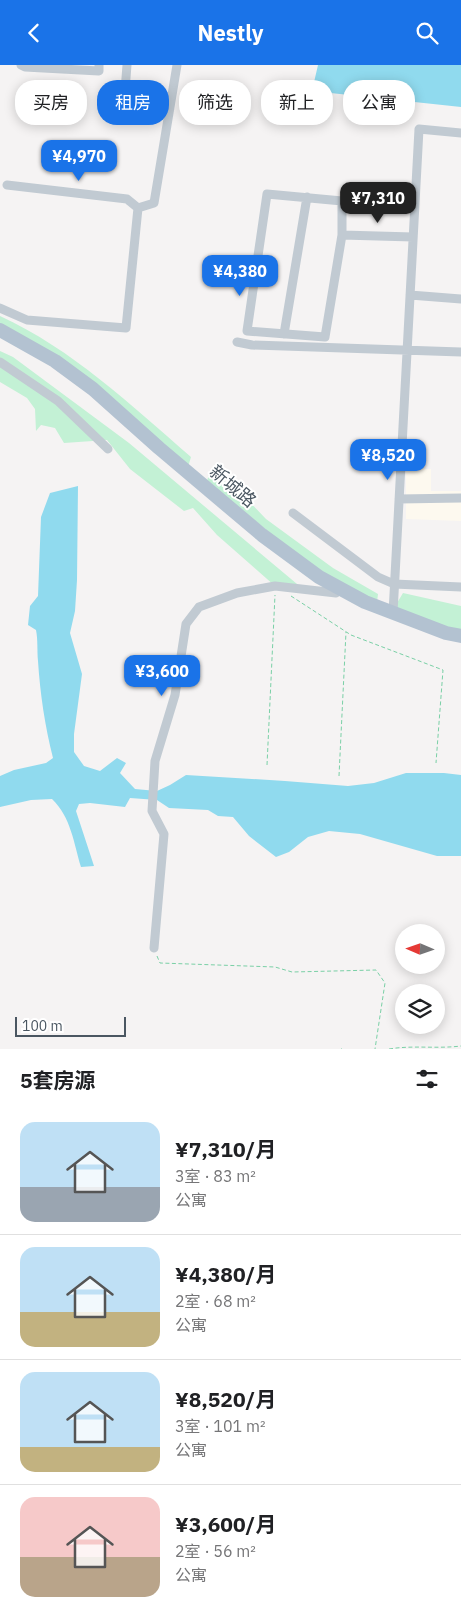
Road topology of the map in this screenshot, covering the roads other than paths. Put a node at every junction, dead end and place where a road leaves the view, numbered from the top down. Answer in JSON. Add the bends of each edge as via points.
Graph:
{"nodes":[{"id":1,"x":21,"y":65,"type":"edge"},
{"id":2,"x":99,"y":65,"type":"edge"},
{"id":3,"x":127,"y":65,"type":"edge"},
{"id":4,"x":177,"y":65,"type":"edge"},
{"id":5,"x":126,"y":80,"type":"edge"},
{"id":6,"x":461,"y":133,"type":"edge"},
{"id":7,"x":7,"y":185,"type":"dead end"},
{"id":8,"x":307,"y":197,"type":"junction"},
{"id":9,"x":138,"y":208,"type":"junction"},
{"id":10,"x":342,"y":235,"type":"junction"},
{"id":11,"x":413,"y":237,"type":"junction"},
{"id":12,"x":410,"y":295,"type":"junction"},
{"id":13,"x":461,"y":299,"type":"edge"},
{"id":14,"x":0,"y":308,"type":"edge"},
{"id":15,"x":0,"y":330,"type":"edge"},
{"id":16,"x":284,"y":334,"type":"junction"},
{"id":17,"x":0,"y":337,"type":"edge"},
{"id":18,"x":238,"y":342,"type":"dead end"},
{"id":19,"x":407,"y":350,"type":"junction"},
{"id":20,"x":461,"y":352,"type":"edge"},
{"id":21,"x":0,"y":362,"type":"edge"},
{"id":22,"x":108,"y":449,"type":"dead end"},
{"id":23,"x":461,"y":498,"type":"edge"},
{"id":24,"x":399,"y":499,"type":"junction"},
{"id":25,"x":293,"y":513,"type":"dead end"},
{"id":26,"x":394,"y":584,"type":"junction"},
{"id":27,"x":461,"y":587,"type":"edge"},
{"id":28,"x":336,"y":593,"type":"junction"},
{"id":29,"x":393,"y":613,"type":"junction"},
{"id":30,"x":461,"y":636,"type":"edge"},
{"id":31,"x":461,"y":642,"type":"edge"},
{"id":32,"x":154,"y":948,"type":"road end"}],
"edges":[{"from":1,"to":2,"type":"street","via":[[99,71]]},
{"from":3,"to":5,"type":"street"},
{"from":4,"to":9,"type":"street","via":[[154,203]]},
{"from":6,"to":11,"type":"street","via":[[419,129]]},
{"from":7,"to":9,"type":"street","via":[[127,199]]},
{"from":8,"to":10,"type":"street","via":[[342,201]]},
{"from":8,"to":16,"type":"street"},
{"from":8,"to":16,"type":"street","via":[[267,194],[247,331]]},
{"from":9,"to":14,"type":"street","via":[[126,328],[27,320]]},
{"from":10,"to":11,"type":"street"},
{"from":10,"to":16,"type":"street","via":[[325,337]]},
{"from":11,"to":12,"type":"street"},
{"from":12,"to":13,"type":"street"},
{"from":12,"to":19,"type":"street"},
{"from":15,"to":29,"type":"main road","name":"新城路","via":[[55,361],[93,389],[255,529],[319,577]]},
{"from":17,"to":28,"type":"main road","name":"新城路","via":[[52,366],[89,394],[259,540]]},
{"from":18,"to":19,"type":"street"},
{"from":19,"to":20,"type":"street"},
{"from":19,"to":24,"type":"street"},
{"from":21,"to":22,"type":"street","via":[[58,401]]},
{"from":23,"to":24,"type":"street"},
{"from":24,"to":26,"type":"street"},
{"from":25,"to":26,"type":"street","via":[[378,577]]},
{"from":26,"to":27,"type":"street"},
{"from":26,"to":29,"type":"street"},
{"from":28,"to":31,"type":"main road","name":"新城路","via":[[362,608]]},
{"from":28,"to":32,"type":"street","via":[[275,587],[237,593],[200,607],[186,624],[175,695],[156,761],[152,811],[164,834]]},
{"from":29,"to":30,"type":"main road","name":"新城路"}]}
